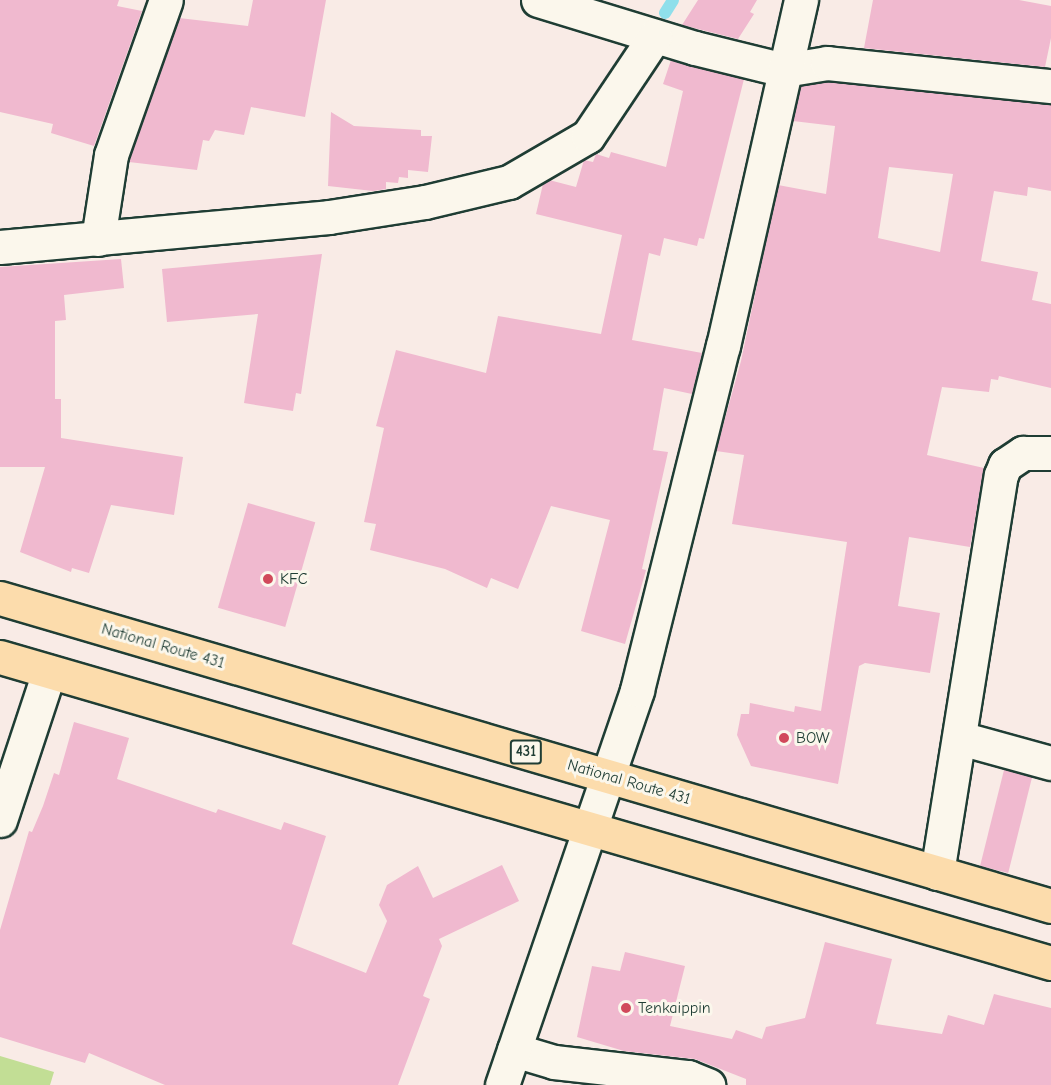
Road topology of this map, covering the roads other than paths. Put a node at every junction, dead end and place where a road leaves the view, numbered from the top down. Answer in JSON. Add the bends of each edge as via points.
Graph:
{"nodes":[{"id":1,"x":166,"y":0,"type":"edge"},
{"id":2,"x":538,"y":0,"type":"edge"},
{"id":3,"x":801,"y":0,"type":"edge"},
{"id":4,"x":655,"y":36,"type":"junction"},
{"id":5,"x":784,"y":70,"type":"junction"},
{"id":6,"x":1051,"y":86,"type":"edge"},
{"id":7,"x":98,"y":239,"type":"junction"},
{"id":8,"x":0,"y":248,"type":"edge"},
{"id":9,"x":1051,"y":453,"type":"edge"},
{"id":10,"x":0,"y":598,"type":"edge"},
{"id":11,"x":0,"y":657,"type":"edge"},
{"id":12,"x":50,"y":672,"type":"junction"},
{"id":13,"x":960,"y":738,"type":"junction"},
{"id":14,"x":1051,"y":763,"type":"edge"},
{"id":15,"x":609,"y":775,"type":"junction"},
{"id":16,"x":0,"y":820,"type":"edge"},
{"id":17,"x":591,"y":828,"type":"junction"},
{"id":18,"x":937,"y":873,"type":"junction"},
{"id":19,"x":1051,"y":906,"type":"edge"},
{"id":20,"x":1051,"y":963,"type":"edge"},
{"id":21,"x":514,"y":1050,"type":"junction"},
{"id":22,"x":502,"y":1085,"type":"edge"},
{"id":23,"x":708,"y":1085,"type":"edge"}],
"edges":[{"from":1,"to":7,"type":"street","via":[[111,154]]},
{"from":2,"to":4,"type":"street"},
{"from":3,"to":5,"type":"street"},
{"from":4,"to":5,"type":"street"},
{"from":4,"to":7,"type":"street","via":[[588,136],[509,182],[425,202],[329,217]]},
{"from":5,"to":6,"type":"street","via":[[827,63]]},
{"from":5,"to":15,"type":"street","via":[[717,369],[637,690]]},
{"from":7,"to":8,"type":"street"},
{"from":9,"to":13,"type":"street","via":[[1023,453],[1005,465],[1001,475]]},
{"from":10,"to":15,"type":"highway","name":"National Route 431","number":"431"},
{"from":11,"to":12,"type":"highway"},
{"from":12,"to":16,"type":"street"},
{"from":12,"to":17,"type":"highway"},
{"from":13,"to":14,"type":"street"},
{"from":13,"to":18,"type":"street"},
{"from":15,"to":17,"type":"street"},
{"from":15,"to":18,"type":"highway","name":"National Route 431","number":"431"},
{"from":17,"to":20,"type":"highway"},
{"from":17,"to":21,"type":"street"},
{"from":18,"to":19,"type":"highway","name":"National Route 431","number":"431"},
{"from":21,"to":22,"type":"street"},
{"from":21,"to":23,"type":"street","via":[[554,1062],[688,1077]]}]}
